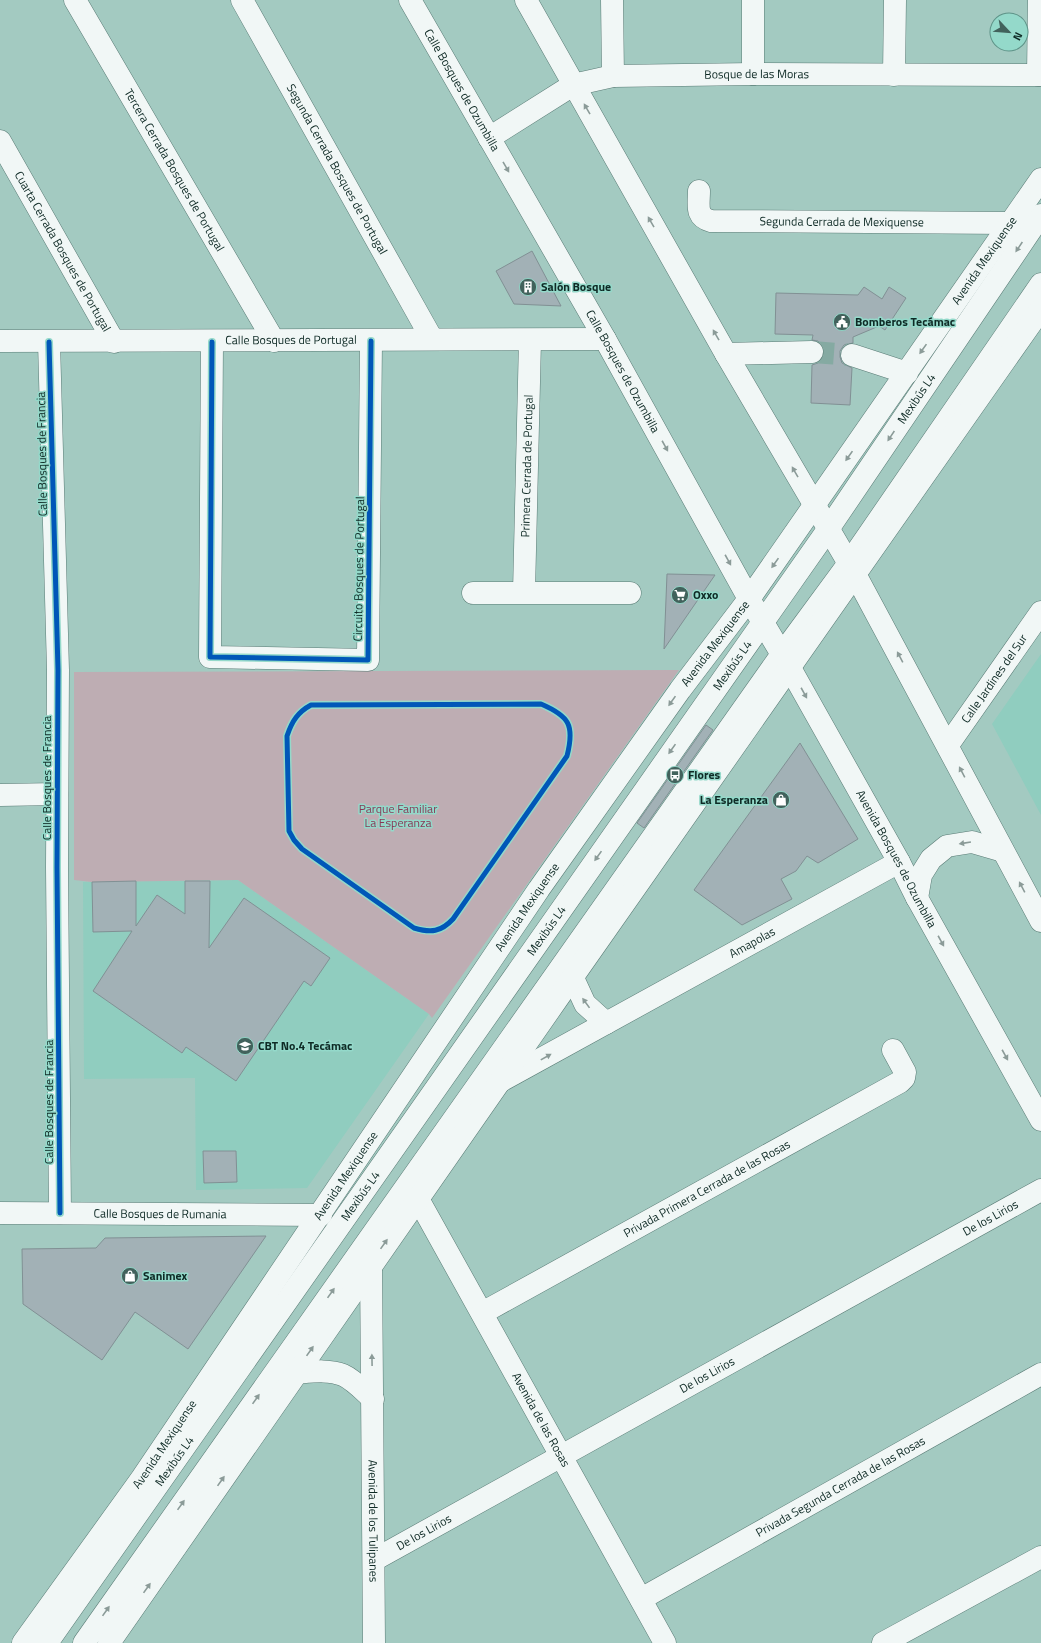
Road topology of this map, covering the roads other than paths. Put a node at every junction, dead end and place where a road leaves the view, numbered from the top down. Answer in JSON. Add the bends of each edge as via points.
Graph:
{"nodes":[{"id":1,"x":75,"y":0,"type":"edge"},
{"id":2,"x":242,"y":0,"type":"edge"},
{"id":3,"x":410,"y":0,"type":"edge"},
{"id":4,"x":526,"y":0,"type":"edge"},
{"id":5,"x":612,"y":0,"type":"edge"},
{"id":6,"x":753,"y":0,"type":"edge"},
{"id":7,"x":895,"y":0,"type":"edge"},
{"id":8,"x":1039,"y":0,"type":"edge"},
{"id":9,"x":753,"y":74,"type":"junction"},
{"id":10,"x":894,"y":75,"type":"junction"},
{"id":11,"x":1040,"y":75,"type":"edge"},
{"id":12,"x":613,"y":76,"type":"junction"},
{"id":13,"x":573,"y":85,"type":"junction"},
{"id":14,"x":490,"y":138,"type":"junction"},
{"id":15,"x":0,"y":141,"type":"edge"},
{"id":16,"x":1041,"y":179,"type":"edge"},
{"id":17,"x":699,"y":191,"type":"dead end"},
{"id":18,"x":1041,"y":215,"type":"edge"},
{"id":19,"x":1010,"y":223,"type":"junction"},
{"id":20,"x":1041,"y":284,"type":"edge"},
{"id":21,"x":1041,"y":309,"type":"edge"},
{"id":22,"x":432,"y":339,"type":"junction"},
{"id":23,"x":605,"y":339,"type":"junction"},
{"id":24,"x":530,"y":340,"type":"junction"},
{"id":25,"x":0,"y":341,"type":"edge"},
{"id":26,"x":274,"y":341,"type":"junction"},
{"id":27,"x":371,"y":341,"type":"junction"},
{"id":28,"x":49,"y":342,"type":"junction"},
{"id":29,"x":114,"y":342,"type":"junction"},
{"id":30,"x":212,"y":342,"type":"junction"},
{"id":31,"x":812,"y":352,"type":"tunnel mouth"},
{"id":32,"x":726,"y":354,"type":"junction"},
{"id":33,"x":852,"y":355,"type":"tunnel mouth"},
{"id":34,"x":907,"y":372,"type":"junction"},
{"id":35,"x":815,"y":506,"type":"junction"},
{"id":36,"x":828,"y":528,"type":"junction"},
{"id":37,"x":852,"y":569,"type":"junction"},
{"id":38,"x":524,"y":592,"type":"junction"},
{"id":39,"x":473,"y":593,"type":"dead end"},
{"id":40,"x":630,"y":593,"type":"dead end"},
{"id":41,"x":749,"y":599,"type":"junction"},
{"id":42,"x":1041,"y":612,"type":"edge"},
{"id":43,"x":762,"y":620,"type":"junction"},
{"id":44,"x":786,"y":661,"type":"junction"},
{"id":45,"x":948,"y":745,"type":"junction"},
{"id":46,"x":57,"y":794,"type":"junction"},
{"id":47,"x":0,"y":795,"type":"edge"},
{"id":48,"x":1003,"y":851,"type":"junction"},
{"id":49,"x":899,"y":862,"type":"junction"},
{"id":50,"x":917,"y":898,"type":"junction"},
{"id":51,"x":1041,"y":921,"type":"edge"},
{"id":52,"x":573,"y":978,"type":"junction"},
{"id":53,"x":606,"y":1023,"type":"junction"},
{"id":54,"x":893,"y":1050,"type":"dead end"},
{"id":55,"x":499,"y":1082,"type":"junction"},
{"id":56,"x":1041,"y":1120,"type":"edge"},
{"id":57,"x":1041,"y":1190,"type":"edge"},
{"id":58,"x":417,"y":1197,"type":"junction"},
{"id":59,"x":0,"y":1213,"type":"edge"},
{"id":60,"x":60,"y":1213,"type":"junction"},
{"id":61,"x":321,"y":1215,"type":"junction"},
{"id":62,"x":371,"y":1263,"type":"junction"},
{"id":63,"x":482,"y":1313,"type":"junction"},
{"id":64,"x":295,"y":1373,"type":"junction"},
{"id":65,"x":1041,"y":1374,"type":"edge"},
{"id":66,"x":373,"y":1399,"type":"junction"},
{"id":67,"x":560,"y":1457,"type":"junction"},
{"id":68,"x":1041,"y":1557,"type":"edge"},
{"id":69,"x":374,"y":1560,"type":"junction"},
{"id":70,"x":641,"y":1599,"type":"junction"},
{"id":71,"x":23,"y":1643,"type":"edge"},
{"id":72,"x":47,"y":1643,"type":"edge"},
{"id":73,"x":84,"y":1643,"type":"edge"},
{"id":74,"x":109,"y":1643,"type":"edge"},
{"id":75,"x":374,"y":1643,"type":"edge"},
{"id":76,"x":665,"y":1643,"type":"edge"},
{"id":77,"x":883,"y":1643,"type":"edge"}],
"edges":[{"from":1,"to":26,"type":"street","name":"Tercera Cerrada Bosques de Portugal"},
{"from":2,"to":22,"type":"street","name":"Segunda Cerrada Bosques de Portugal"},
{"from":3,"to":14,"type":"street","name":"Calle Bosques de Ozumbilla"},
{"from":4,"to":13,"type":"street"},
{"from":5,"to":12,"type":"street"},
{"from":6,"to":9,"type":"street"},
{"from":7,"to":10,"type":"street"},
{"from":8,"to":11,"type":"street"},
{"from":9,"to":10,"type":"street","name":"Bosque de las Moras"},
{"from":9,"to":12,"type":"street","name":"Bosque de las Moras"},
{"from":10,"to":11,"type":"street","name":"Bosque de las Moras"},
{"from":12,"to":13,"type":"street","name":"Bosque de las Moras"},
{"from":13,"to":14,"type":"street","name":"Bosque de las Moras"},
{"from":32,"to":13,"type":"street","one_way":true},
{"from":14,"to":23,"type":"street","name":"Calle Bosques de Ozumbilla","one_way":true},
{"from":15,"to":29,"type":"street","name":"Cuarta Cerrada Bosques de Portugal"},
{"from":16,"to":19,"type":"street","name":"Avenida Mexiquense"},
{"from":17,"to":19,"type":"street","name":"Segunda Cerrada de Mexiquense","via":[[699,214],[704,220],[711,221]]},
{"from":18,"to":36,"type":"street","name":"Mexibús L4","one_way":true},
{"from":19,"to":34,"type":"street","name":"Avenida Mexiquense","one_way":true},
{"from":20,"to":37,"type":"street"},
{"from":21,"to":37,"type":"street"},
{"from":22,"to":24,"type":"street","name":"Calle Bosques de Portugal"},
{"from":22,"to":27,"type":"street","name":"Calle Bosques de Portugal"},
{"from":23,"to":24,"type":"street","name":"Calle Bosques de Portugal"},
{"from":23,"to":41,"type":"street","name":"Calle Bosques de Ozumbilla","one_way":true},
{"from":24,"to":38,"type":"street","name":"Primera Cerrada de Portugal"},
{"from":25,"to":28,"type":"street","name":"Calle Bosques de Portugal"},
{"from":26,"to":27,"type":"street","name":"Calle Bosques de Portugal"},
{"from":26,"to":30,"type":"street","name":"Calle Bosques de Portugal"},
{"from":27,"to":30,"type":"street","name":"Circuito Bosques de Portugal","via":[[368,660],[210,658]]},
{"from":28,"to":29,"type":"street","name":"Calle Bosques de Portugal"},
{"from":28,"to":46,"type":"street","name":"Calle Bosques de Francia","via":[[58,670]]},
{"from":29,"to":30,"type":"street","name":"Calle Bosques de Portugal"},
{"from":31,"to":32,"type":"street"},
{"from":35,"to":32,"type":"street","one_way":true},
{"from":33,"to":34,"type":"street"},
{"from":34,"to":35,"type":"street","name":"Avenida Mexiquense","one_way":true},
{"from":35,"to":36,"type":"street"},
{"from":35,"to":41,"type":"street","name":"Avenida Mexiquense","one_way":true},
{"from":36,"to":37,"type":"street"},
{"from":36,"to":43,"type":"street","name":"Mexibús L4"},
{"from":37,"to":44,"type":"street"},
{"from":45,"to":37,"type":"street","one_way":true},
{"from":38,"to":39,"type":"street"},
{"from":38,"to":40,"type":"street"},
{"from":41,"to":43,"type":"street","name":"Avenida Bosques de Ozumbilla"},
{"from":41,"to":61,"type":"street","name":"Avenida Mexiquense","one_way":true,"via":[[680,690],[544,883]]},
{"from":42,"to":45,"type":"street","name":"Calle Jardines del Sur"},
{"from":43,"to":44,"type":"street","name":"Avenida Bosques de Ozumbilla"},
{"from":43,"to":72,"type":"street","name":"Mexibús L4","one_way":true},
{"from":44,"to":49,"type":"street","name":"Avenida Bosques de Ozumbilla","one_way":true},
{"from":44,"to":52,"type":"street"},
{"from":73,"to":44,"type":"street","one_way":true},
{"from":48,"to":45,"type":"street","one_way":true},
{"from":46,"to":47,"type":"street"},
{"from":46,"to":60,"type":"street","name":"Calle Bosques de Francia"},
{"from":48,"to":50,"type":"street","one_way":true,"via":[[972,842],[947,846],[931,858],[921,875]]},
{"from":51,"to":48,"type":"street","one_way":true},
{"from":49,"to":50,"type":"street","name":"Avenida Bosques de Ozumbilla"},
{"from":49,"to":53,"type":"street","name":"Amapolas"},
{"from":50,"to":56,"type":"street","name":"Avenida Bosques de Ozumbilla","one_way":true},
{"from":53,"to":52,"type":"street","one_way":true,"via":[[585,1004]]},
{"from":52,"to":55,"type":"street"},
{"from":55,"to":53,"type":"street","name":"Amapolas","one_way":true},
{"from":54,"to":63,"type":"street","name":"Privada Primera Cerrada de las Rosas","via":[[905,1072],[900,1082]]},
{"from":55,"to":58,"type":"street"},
{"from":57,"to":67,"type":"street","name":"De los Lirios"},
{"from":62,"to":58,"type":"street","one_way":true},
{"from":58,"to":63,"type":"street","name":"Avenida de las Rosas"},
{"from":59,"to":60,"type":"street","name":"Calle Bosques de Rumania"},
{"from":60,"to":61,"type":"street","name":"Calle Bosques de Rumania"},
{"from":61,"to":71,"type":"street","name":"Avenida Mexiquense","via":[[142,1478]]},
{"from":64,"to":62,"type":"street","one_way":true},
{"from":66,"to":62,"type":"street","name":"Avenida de los Tulipanes","one_way":true},
{"from":63,"to":67,"type":"street","name":"Avenida de las Rosas"},
{"from":64,"to":66,"type":"street","via":[[324,1372],[342,1375]]},
{"from":74,"to":64,"type":"street","one_way":true},
{"from":65,"to":70,"type":"street","name":"Privada Segunda Cerrada de las Rosas"},
{"from":66,"to":69,"type":"street","name":"Avenida de los Tulipanes"},
{"from":67,"to":69,"type":"street","name":"De los Lirios"},
{"from":67,"to":70,"type":"street","name":"Avenida de las Rosas"},
{"from":68,"to":77,"type":"street"},
{"from":69,"to":75,"type":"street","name":"Avenida de los Tulipanes"},
{"from":70,"to":76,"type":"street","name":"Avenida de las Rosas"}]}
